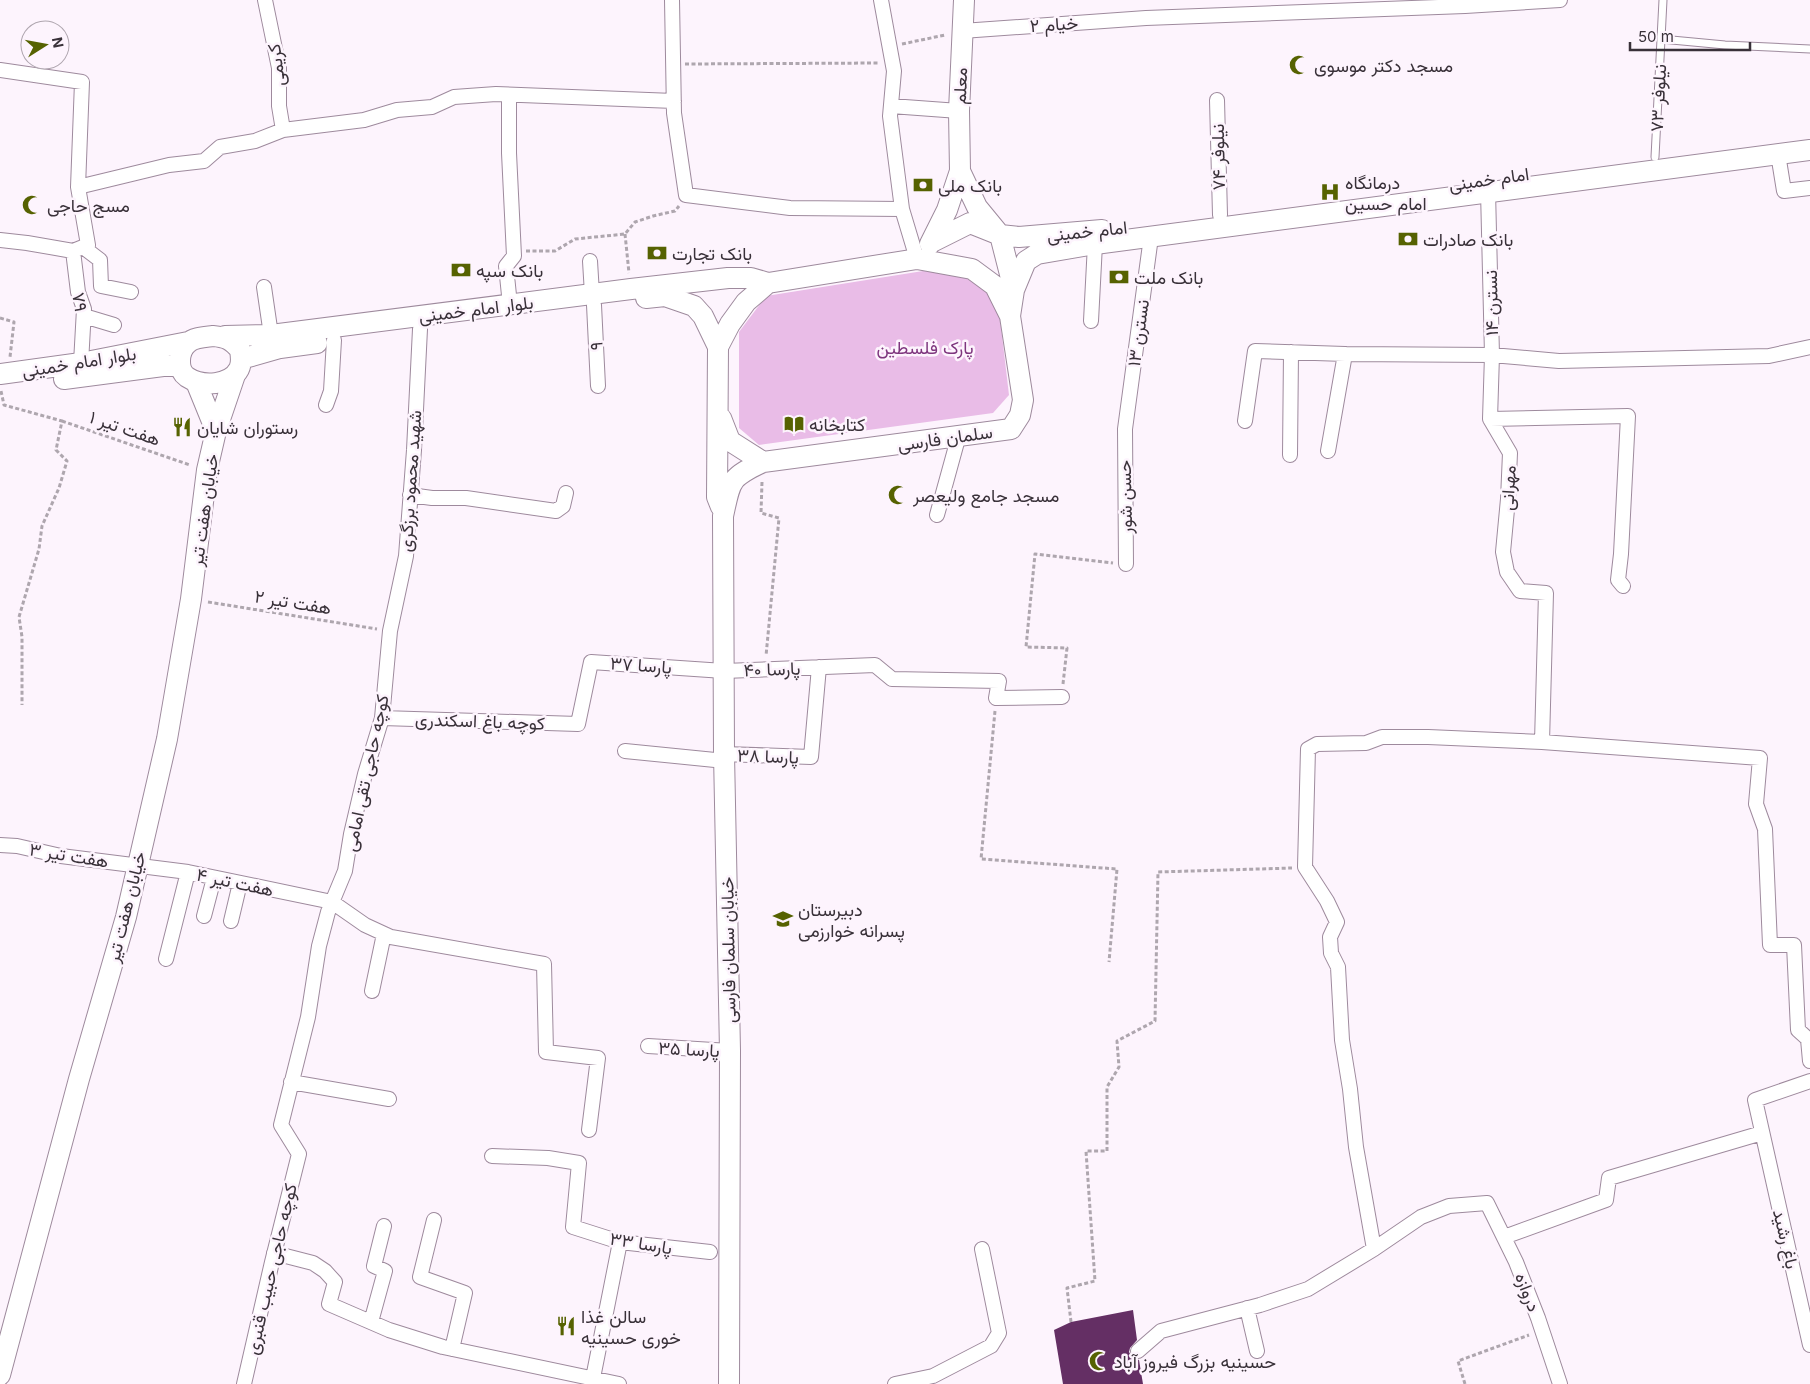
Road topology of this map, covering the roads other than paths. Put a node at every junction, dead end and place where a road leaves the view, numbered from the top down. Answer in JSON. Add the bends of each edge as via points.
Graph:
{"nodes":[{"id":1,"x":265,"y":0,"type":"edge"},
{"id":2,"x":672,"y":0,"type":"edge"},
{"id":3,"x":881,"y":0,"type":"edge"},
{"id":4,"x":964,"y":0,"type":"edge"},
{"id":5,"x":1560,"y":0,"type":"edge"},
{"id":6,"x":1663,"y":0,"type":"edge"},
{"id":7,"x":962,"y":31,"type":"junction"},
{"id":8,"x":1661,"y":39,"type":"junction"},
{"id":9,"x":1810,"y":49,"type":"edge"},
{"id":10,"x":0,"y":70,"type":"edge"},
{"id":11,"x":509,"y":94,"type":"junction"},
{"id":12,"x":1217,"y":100,"type":"dead end"},
{"id":13,"x":674,"y":102,"type":"junction"},
{"id":14,"x":891,"y":106,"type":"junction"},
{"id":15,"x":959,"y":111,"type":"junction"},
{"id":16,"x":283,"y":130,"type":"junction"},
{"id":17,"x":1810,"y":136,"type":"edge"},
{"id":18,"x":1810,"y":150,"type":"edge"},
{"id":19,"x":1778,"y":154,"type":"junction"},
{"id":20,"x":1654,"y":157,"type":"junction"},
{"id":21,"x":960,"y":171,"type":"junction"},
{"id":22,"x":78,"y":187,"type":"junction"},
{"id":23,"x":1810,"y":188,"type":"edge"},
{"id":24,"x":1488,"y":191,"type":"junction"},
{"id":25,"x":902,"y":209,"type":"junction"},
{"id":26,"x":1220,"y":214,"type":"junction"},
{"id":27,"x":1009,"y":236,"type":"junction"},
{"id":28,"x":1151,"y":236,"type":"junction"},
{"id":29,"x":0,"y":240,"type":"edge"},
{"id":30,"x":932,"y":242,"type":"junction"},
{"id":31,"x":1095,"y":244,"type":"junction"},
{"id":32,"x":78,"y":249,"type":"junction"},
{"id":33,"x":917,"y":259,"type":"junction"},
{"id":34,"x":590,"y":261,"type":"dead end"},
{"id":35,"x":768,"y":283,"type":"junction"},
{"id":36,"x":264,"y":287,"type":"dead end"},
{"id":37,"x":1014,"y":290,"type":"junction"},
{"id":38,"x":131,"y":292,"type":"dead end"},
{"id":39,"x":593,"y":300,"type":"junction"},
{"id":40,"x":510,"y":305,"type":"junction"},
{"id":41,"x":84,"y":316,"type":"junction"},
{"id":42,"x":1010,"y":316,"type":"junction"},
{"id":43,"x":1091,"y":321,"type":"dead end"},
{"id":44,"x":114,"y":325,"type":"dead end"},
{"id":45,"x":420,"y":329,"type":"junction"},
{"id":46,"x":270,"y":335,"type":"junction"},
{"id":47,"x":225,"y":336,"type":"junction"},
{"id":48,"x":334,"y":340,"type":"junction"},
{"id":49,"x":188,"y":342,"type":"junction"},
{"id":50,"x":718,"y":347,"type":"junction"},
{"id":51,"x":1810,"y":347,"type":"edge"},
{"id":52,"x":1291,"y":352,"type":"junction"},
{"id":53,"x":1345,"y":354,"type":"junction"},
{"id":54,"x":1492,"y":354,"type":"junction"},
{"id":55,"x":81,"y":363,"type":"junction"},
{"id":56,"x":180,"y":366,"type":"junction"},
{"id":57,"x":238,"y":367,"type":"junction"},
{"id":58,"x":2,"y":380,"type":"edge"},
{"id":59,"x":196,"y":382,"type":"junction"},
{"id":60,"x":598,"y":386,"type":"dead end"},
{"id":61,"x":326,"y":405,"type":"dead end"},
{"id":62,"x":717,"y":407,"type":"junction"},
{"id":63,"x":1490,"y":419,"type":"junction"},
{"id":64,"x":1245,"y":421,"type":"dead end"},
{"id":65,"x":1125,"y":429,"type":"joint"},
{"id":66,"x":216,"y":431,"type":"junction"},
{"id":67,"x":959,"y":435,"type":"junction"},
{"id":68,"x":1328,"y":451,"type":"dead end"},
{"id":69,"x":1290,"y":455,"type":"dead end"},
{"id":70,"x":763,"y":462,"type":"junction"},
{"id":71,"x":566,"y":493,"type":"dead end"},
{"id":72,"x":410,"y":494,"type":"junction"},
{"id":73,"x":938,"y":515,"type":"dead end"},
{"id":74,"x":724,"y":516,"type":"junction"},
{"id":75,"x":1126,"y":564,"type":"road end"},
{"id":76,"x":1623,"y":586,"type":"dead end"},
{"id":77,"x":390,"y":631,"type":"joint"},
{"id":78,"x":820,"y":667,"type":"junction"},
{"id":79,"x":724,"y":671,"type":"junction"},
{"id":80,"x":1062,"y":697,"type":"road end"},
{"id":81,"x":382,"y":718,"type":"junction"},
{"id":82,"x":578,"y":724,"type":"joint"},
{"id":83,"x":1542,"y":742,"type":"junction"},
{"id":84,"x":625,"y":751,"type":"dead end"},
{"id":85,"x":725,"y":758,"type":"junction"},
{"id":86,"x":0,"y":845,"type":"edge"},
{"id":87,"x":138,"y":865,"type":"junction"},
{"id":88,"x":188,"y":872,"type":"junction"},
{"id":89,"x":214,"y":878,"type":"junction"},
{"id":90,"x":240,"y":883,"type":"junction"},
{"id":91,"x":330,"y":907,"type":"junction"},
{"id":92,"x":204,"y":916,"type":"dead end"},
{"id":93,"x":231,"y":921,"type":"dead end"},
{"id":94,"x":384,"y":934,"type":"junction"},
{"id":95,"x":166,"y":959,"type":"dead end"},
{"id":96,"x":372,"y":991,"type":"dead end"},
{"id":97,"x":1809,"y":1038,"type":"edge"},
{"id":98,"x":648,"y":1046,"type":"dead end"},
{"id":99,"x":730,"y":1051,"type":"junction"},
{"id":100,"x":1810,"y":1061,"type":"edge"},
{"id":101,"x":1810,"y":1080,"type":"edge"},
{"id":102,"x":290,"y":1082,"type":"junction"},
{"id":103,"x":389,"y":1099,"type":"dead end"},
{"id":104,"x":589,"y":1130,"type":"dead end"},
{"id":105,"x":1762,"y":1134,"type":"junction"},
{"id":106,"x":299,"y":1154,"type":"joint"},
{"id":107,"x":492,"y":1156,"type":"dead end"},
{"id":108,"x":434,"y":1220,"type":"dead end"},
{"id":109,"x":384,"y":1226,"type":"dead end"},
{"id":110,"x":1504,"y":1237,"type":"junction"},
{"id":111,"x":620,"y":1242,"type":"junction"},
{"id":112,"x":1374,"y":1249,"type":"junction"},
{"id":113,"x":982,"y":1250,"type":"dead end"},
{"id":114,"x":710,"y":1252,"type":"dead end"},
{"id":115,"x":274,"y":1253,"type":"junction"},
{"id":116,"x":1247,"y":1308,"type":"junction"},
{"id":117,"x":371,"y":1322,"type":"junction"},
{"id":118,"x":1810,"y":1345,"type":"edge"},
{"id":119,"x":452,"y":1349,"type":"junction"},
{"id":120,"x":1138,"y":1351,"type":"dead end"},
{"id":121,"x":1258,"y":1352,"type":"dead end"},
{"id":122,"x":0,"y":1375,"type":"edge"},
{"id":123,"x":593,"y":1378,"type":"junction"},
{"id":124,"x":933,"y":1380,"type":"edge"},
{"id":125,"x":244,"y":1384,"type":"edge"},
{"id":126,"x":619,"y":1384,"type":"edge"},
{"id":127,"x":729,"y":1384,"type":"edge"},
{"id":128,"x":895,"y":1384,"type":"edge"},
{"id":129,"x":1560,"y":1384,"type":"edge"}],
"edges":[{"from":1,"to":16,"type":"street","name":"کریمی","via":[[279,68]]},
{"from":2,"to":13,"type":"street"},
{"from":3,"to":14,"type":"street","via":[[894,71]]},
{"from":4,"to":7,"type":"main road","name":"معلم"},
{"from":5,"to":7,"type":"street","name":"خیام ۲","via":[[1146,18]]},
{"from":6,"to":8,"type":"lane","name":"نیلوفر ۷۳"},
{"from":7,"to":15,"type":"main road","name":"معلم"},
{"from":8,"to":9,"type":"lane"},
{"from":8,"to":20,"type":"lane","name":"نیلوفر ۷۳"},
{"from":10,"to":22,"type":"street","via":[[82,82]]},
{"from":11,"to":13,"type":"street"},
{"from":11,"to":16,"type":"street","via":[[454,97],[432,107]]},
{"from":11,"to":40,"type":"street","via":[[514,256],[506,266]]},
{"from":12,"to":26,"type":"street","name":"نیلوفر ۷۴"},
{"from":13,"to":25,"type":"street","via":[[686,195],[790,208]]},
{"from":14,"to":15,"type":"street"},
{"from":14,"to":25,"type":"street"},
{"from":15,"to":21,"type":"main road","name":"معلم"},
{"from":16,"to":22,"type":"street","via":[[255,141],[220,147],[204,161],[170,165]]},
{"from":17,"to":20,"type":"main road","name":"امام خمینی"},
{"from":18,"to":19,"type":"main road","name":"امام خمینی"},
{"from":19,"to":23,"type":"street","via":[[1784,191]]},
{"from":19,"to":24,"type":"main road","name":"امام خمینی"},
{"from":20,"to":26,"type":"main road","name":"امام خمینی"},
{"from":21,"to":27,"type":"main road","via":[[978,207]]},
{"from":21,"to":30,"type":"main road"},
{"from":22,"to":32,"type":"street","name":"۷۹","via":[[88,245]]},
{"from":24,"to":28,"type":"main road","name":"امام خمینی"},
{"from":24,"to":54,"type":"street","name":"نسترن ۱۴"},
{"from":25,"to":33,"type":"street"},
{"from":26,"to":27,"type":"main road","name":"امام خمینی","via":[[1080,233]]},
{"from":27,"to":30,"type":"main road","via":[[970,223]]},
{"from":27,"to":37,"type":"main road"},
{"from":28,"to":31,"type":"main road","name":"امام خمینی"},
{"from":28,"to":65,"type":"street","name":"نسترن ۱۳"},
{"from":29,"to":32,"type":"street"},
{"from":30,"to":33,"type":"main road"},
{"from":31,"to":37,"type":"main road","name":"امام خمینی","via":[[1037,254],[1026,261]]},
{"from":31,"to":43,"type":"street"},
{"from":32,"to":38,"type":"street","via":[[100,260],[101,286]]},
{"from":32,"to":41,"type":"street","name":"۷۹","via":[[78,292]]},
{"from":33,"to":35,"type":"main road"},
{"from":33,"to":42,"type":"main road","via":[[972,270],[995,286]]},
{"from":34,"to":39,"type":"street","name":"۹"},
{"from":35,"to":39,"type":"main road","name":"بلوار امام خمینی","via":[[751,278],[728,278],[631,288]]},
{"from":35,"to":50,"type":"main road","via":[[746,302]]},
{"from":36,"to":46,"type":"street"},
{"from":37,"to":42,"type":"main road"},
{"from":39,"to":40,"type":"main road","name":"بلوار امام خمینی"},
{"from":39,"to":45,"type":"main road","name":"بلوار امام خمینی"},
{"from":39,"to":50,"type":"main road","name":"بلوار امام خمینی","via":[[665,296],[694,306],[703,316]]},
{"from":39,"to":60,"type":"street","name":"۹"},
{"from":40,"to":46,"type":"main road","name":"بلوار امام خمینی"},
{"from":41,"to":44,"type":"street"},
{"from":41,"to":55,"type":"street","name":"۷۹"},
{"from":42,"to":67,"type":"main road","name":"سلمان فارسی","via":[[1022,400],[1020,415],[1011,429]]},
{"from":45,"to":48,"type":"main road","name":"بلوار امام خمینی"},
{"from":45,"to":72,"type":"street","name":"شهید محمود برزگری"},
{"from":46,"to":47,"type":"main road","name":"بلوار امام خمینی"},
{"from":47,"to":49,"type":"main road","via":[[200,337]]},
{"from":47,"to":57,"type":"main road","via":[[233,340],[240,350]]},
{"from":48,"to":57,"type":"main road","name":"بلوار امام خمینی","via":[[280,348]]},
{"from":48,"to":61,"type":"street","via":[[331,391]]},
{"from":49,"to":55,"type":"main road","name":"بلوار امام خمینی"},
{"from":49,"to":56,"type":"main road","via":[[181,352]]},
{"from":50,"to":62,"type":"main road"},
{"from":51,"to":54,"type":"street","via":[[1769,356],[1559,361]]},
{"from":52,"to":53,"type":"street"},
{"from":52,"to":64,"type":"street","via":[[1255,351]]},
{"from":52,"to":69,"type":"street"},
{"from":53,"to":54,"type":"street"},
{"from":53,"to":68,"type":"street"},
{"from":54,"to":63,"type":"street"},
{"from":55,"to":58,"type":"main road","name":"بلوار امام خمینی"},
{"from":56,"to":58,"type":"main road","name":"بلوار امام خمینی"},
{"from":56,"to":59,"type":"main road","via":[[185,376]]},
{"from":57,"to":59,"type":"main road","via":[[223,381]]},
{"from":57,"to":66,"type":"main road","name":"خیابان هفت تیر"},
{"from":59,"to":66,"type":"main road","name":"خیابان هفت تیر"},
{"from":62,"to":70,"type":"main road","via":[[730,441]]},
{"from":62,"to":74,"type":"main road","via":[[717,497]]},
{"from":63,"to":76,"type":"street","via":[[1628,416],[1618,580]]},
{"from":63,"to":83,"type":"street","name":"مهرانی","via":[[1510,453],[1503,552],[1507,572],[1520,591],[1546,593]]},
{"from":65,"to":75,"type":"street","name":"حسن شور"},
{"from":66,"to":87,"type":"main road","name":"خیابان هفت تیر","via":[[207,470],[191,600],[167,739]]},
{"from":67,"to":70,"type":"main road","name":"سلمان فارسی"},
{"from":67,"to":73,"type":"street"},
{"from":70,"to":74,"type":"main road","name":"سلمان فارسی","via":[[742,471],[734,479]]},
{"from":71,"to":72,"type":"street","via":[[563,506],[556,511],[466,498]]},
{"from":72,"to":77,"type":"street","name":"شهید محمود برزگری","via":[[406,556]]},
{"from":74,"to":79,"type":"main road","name":"خیابان سلمان فارسی"},
{"from":77,"to":81,"type":"street","name":"کوچه حاجی تقی امامی"},
{"from":78,"to":79,"type":"street","name":"پارسا ۴۰"},
{"from":78,"to":80,"type":"street","name":"پارسا ۴۰","via":[[875,665],[892,679],[999,681],[996,698]]},
{"from":78,"to":85,"type":"street","name":"پارسا ۳۸","via":[[811,757]]},
{"from":79,"to":82,"type":"street","name":"پارسا ۳۷","via":[[591,662]]},
{"from":79,"to":85,"type":"main road","name":"خیابان سلمان فارسی"},
{"from":81,"to":82,"type":"street","name":"کوچه باغ اسکندری"},
{"from":81,"to":91,"type":"street","name":"کوچه حاجی تقی امامی","via":[[363,783],[345,871]]},
{"from":83,"to":97,"type":"street","via":[[1760,758],[1756,804],[1765,829],[1770,945],[1794,945],[1798,1030]]},
{"from":83,"to":112,"type":"street","via":[[1382,737],[1366,744],[1317,744],[1308,749],[1305,867],[1337,922],[1330,937],[1331,953],[1338,968],[1342,1040]]},
{"from":84,"to":85,"type":"street","name":"پارسا ۳۸"},
{"from":85,"to":99,"type":"main road","name":"خیابان سلمان فارسی"},
{"from":86,"to":87,"type":"street","name":"هفت تیر ۳"},
{"from":87,"to":88,"type":"street","name":"هفت تیر ۴"},
{"from":87,"to":122,"type":"main road","name":"خیابان هفت تیر"},
{"from":88,"to":89,"type":"street","name":"هفت تیر ۴"},
{"from":88,"to":95,"type":"street"},
{"from":89,"to":90,"type":"street","name":"هفت تیر ۴"},
{"from":89,"to":92,"type":"street"},
{"from":90,"to":91,"type":"street","name":"هفت تیر ۴"},
{"from":90,"to":93,"type":"street"},
{"from":91,"to":94,"type":"street"},
{"from":91,"to":102,"type":"street","name":"کوچه حاجی تقی امامی","via":[[319,946],[308,1017]]},
{"from":94,"to":96,"type":"street"},
{"from":94,"to":104,"type":"street","via":[[544,964],[546,1052],[598,1058]]},
{"from":97,"to":100,"type":"street"},
{"from":98,"to":99,"type":"street","name":"پارسا ۳۵"},
{"from":99,"to":127,"type":"main road","name":"خیابان سلمان فارسی"},
{"from":101,"to":105,"type":"street","name":"باغ رشید","via":[[1756,1100]]},
{"from":102,"to":103,"type":"street"},
{"from":102,"to":106,"type":"street","name":"کوچه حاجی تقی امامی","via":[[281,1125]]},
{"from":105,"to":110,"type":"street","via":[[1609,1178],[1606,1200]]},
{"from":105,"to":118,"type":"street","name":"باغ رشید"},
{"from":106,"to":115,"type":"street","name":"کوچه حاجی حبیب قنبری"},
{"from":107,"to":111,"type":"street","name":"پارسا ۳۳","via":[[579,1163],[573,1227]]},
{"from":108,"to":119,"type":"street","via":[[420,1277],[465,1293]]},
{"from":109,"to":117,"type":"street","via":[[374,1266],[385,1271]]},
{"from":110,"to":112,"type":"street","name":"دروازه","via":[[1487,1203],[1449,1206],[1421,1217]]},
{"from":110,"to":129,"type":"street","name":"دروازه"},
{"from":111,"to":114,"type":"street","name":"پارسا ۳۳"},
{"from":111,"to":123,"type":"street"},
{"from":112,"to":116,"type":"street","via":[[1308,1288]]},
{"from":113,"to":124,"type":"street","via":[[999,1333],[991,1346]]},
{"from":115,"to":117,"type":"street","via":[[313,1263],[325,1271],[335,1282],[329,1304]]},
{"from":115,"to":125,"type":"street","name":"کوچه حاجی حبیب قنبری"},
{"from":116,"to":120,"type":"street","via":[[1161,1331]]},
{"from":116,"to":121,"type":"street"},
{"from":117,"to":119,"type":"street"},
{"from":119,"to":123,"type":"street"},
{"from":123,"to":126,"type":"street"},
{"from":124,"to":128,"type":"street"}]}
